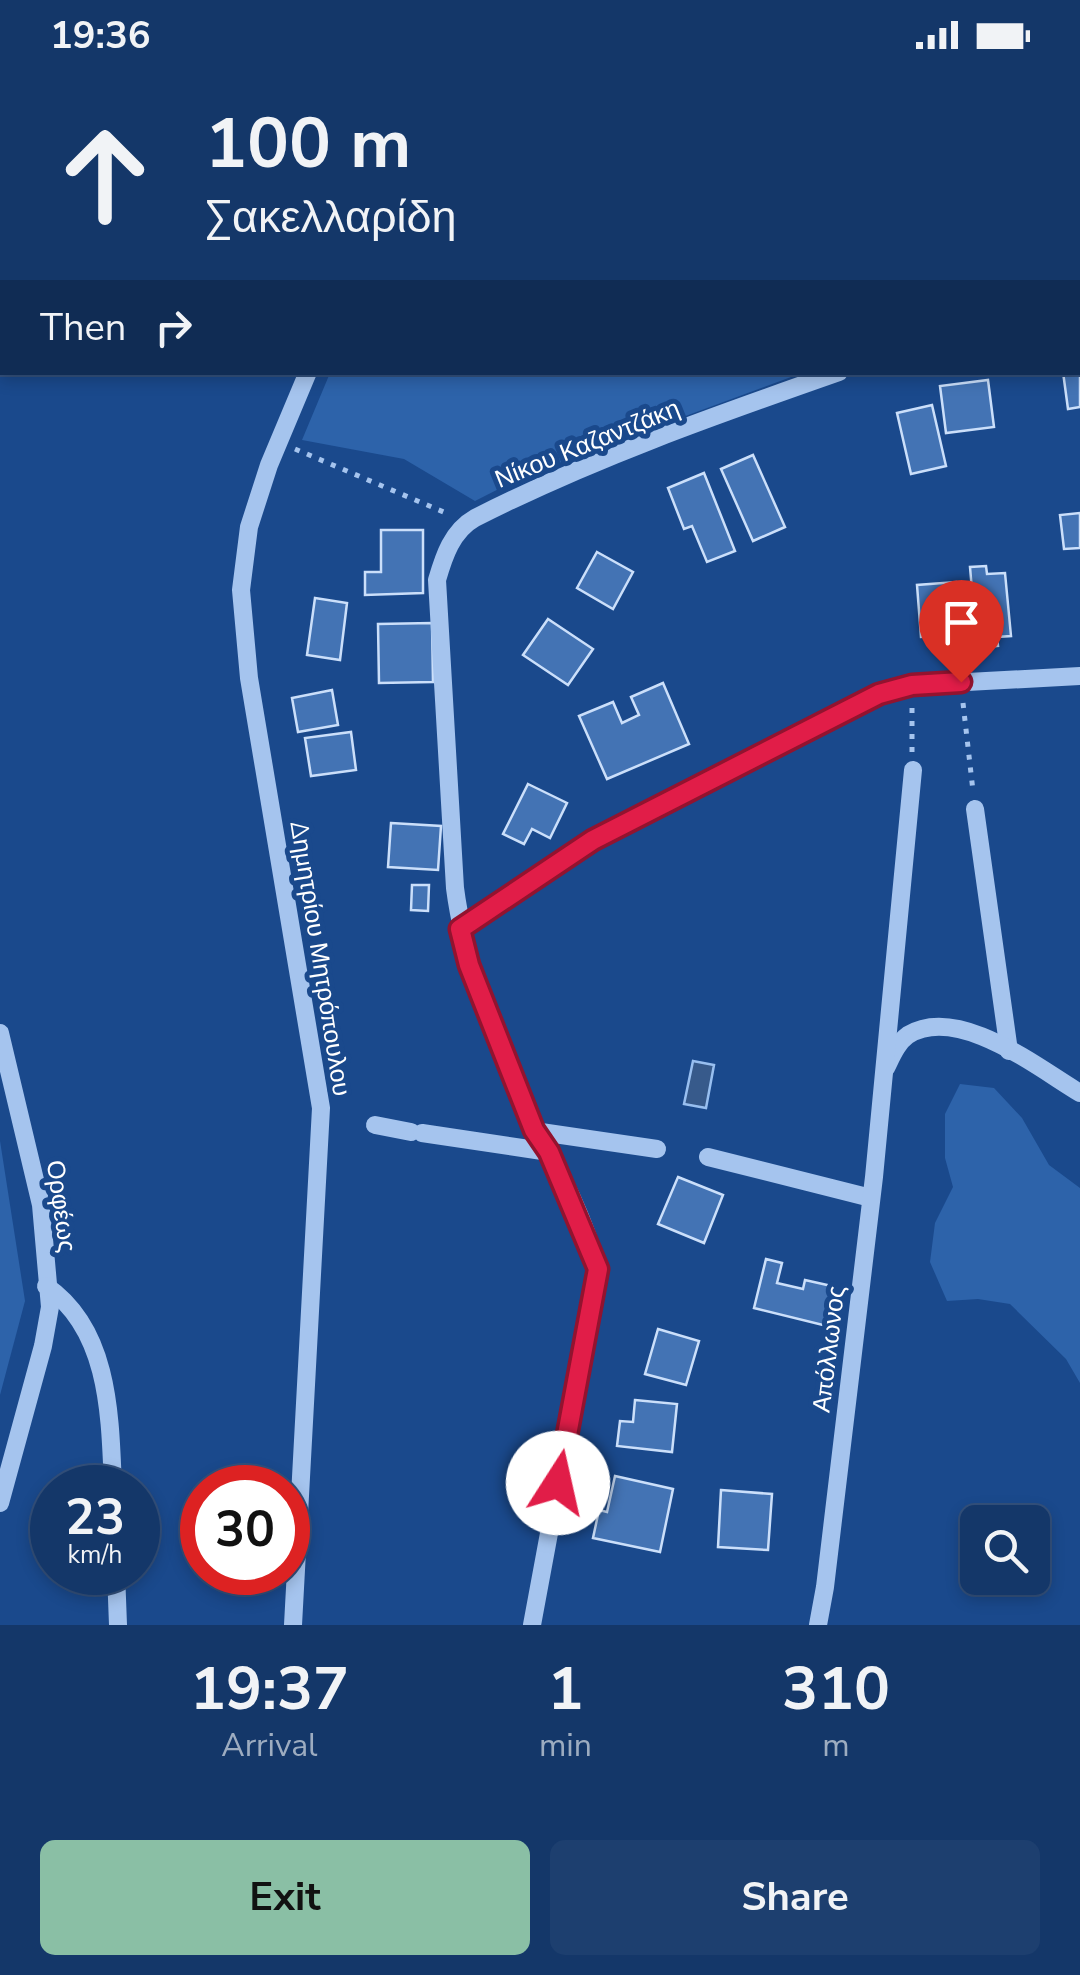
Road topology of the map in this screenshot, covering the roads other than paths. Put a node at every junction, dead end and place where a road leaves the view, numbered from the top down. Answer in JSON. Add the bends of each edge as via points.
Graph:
{"nodes":[{"id":1,"x":307,"y":375,"type":"edge"},
{"id":2,"x":830,"y":375,"type":"edge"},
{"id":3,"x":1080,"y":676,"type":"edge"},
{"id":4,"x":912,"y":770,"type":"road end"},
{"id":5,"x":974,"y":809,"type":"road end"},
{"id":6,"x":460,"y":929,"type":"junction"},
{"id":7,"x":0,"y":1033,"type":"edge"},
{"id":8,"x":1009,"y":1051,"type":"junction"},
{"id":9,"x":881,"y":1078,"type":"junction"},
{"id":10,"x":1080,"y":1092,"type":"edge"},
{"id":11,"x":374,"y":1125,"type":"dead end"},
{"id":12,"x":534,"y":1130,"type":"junction"},
{"id":13,"x":658,"y":1149,"type":"dead end"},
{"id":14,"x":549,"y":1152,"type":"junction"},
{"id":15,"x":708,"y":1157,"type":"dead end"},
{"id":16,"x":872,"y":1198,"type":"junction"},
{"id":17,"x":46,"y":1286,"type":"junction"},
{"id":18,"x":111,"y":1465,"type":"edge"},
{"id":19,"x":0,"y":1503,"type":"edge"},
{"id":20,"x":117,"y":1595,"type":"edge"},
{"id":21,"x":118,"y":1625,"type":"edge"},
{"id":22,"x":293,"y":1625,"type":"edge"},
{"id":23,"x":532,"y":1625,"type":"edge"},
{"id":24,"x":818,"y":1625,"type":"edge"}],
"edges":[{"from":1,"to":22,"type":"street","name":"Δημητρίου Μητρόπουλου","via":[[249,527],[241,590],[249,678],[322,1108]]},
{"from":2,"to":6,"type":"street","name":"Νίκου Καζαντζάκη","via":[[525,492],[468,522],[446,550],[437,580]]},
{"from":3,"to":6,"type":"street","via":[[912,685],[879,694],[593,840]]},
{"from":4,"to":9,"type":"street","name":"Απόλλωνος"},
{"from":5,"to":8,"type":"street"},
{"from":6,"to":12,"type":"street"},
{"from":7,"to":17,"type":"street","name":"Ορφέως","via":[[41,1205]]},
{"from":8,"to":9,"type":"street","via":[[964,1028],[936,1026],[909,1035]]},
{"from":8,"to":10,"type":"street"},
{"from":9,"to":16,"type":"street","name":"Απόλλωνος"},
{"from":11,"to":14,"type":"street"},
{"from":12,"to":13,"type":"street"},
{"from":12,"to":14,"type":"street"},
{"from":14,"to":23,"type":"street","via":[[598,1269]]},
{"from":15,"to":16,"type":"street"},
{"from":16,"to":24,"type":"street","name":"Απόλλωνος"},
{"from":17,"to":18,"type":"street","via":[[69,1302],[92,1341],[106,1384]]},
{"from":17,"to":19,"type":"street","name":"Ορφέως","via":[[44,1346]]},
{"from":20,"to":21,"type":"street"}]}
